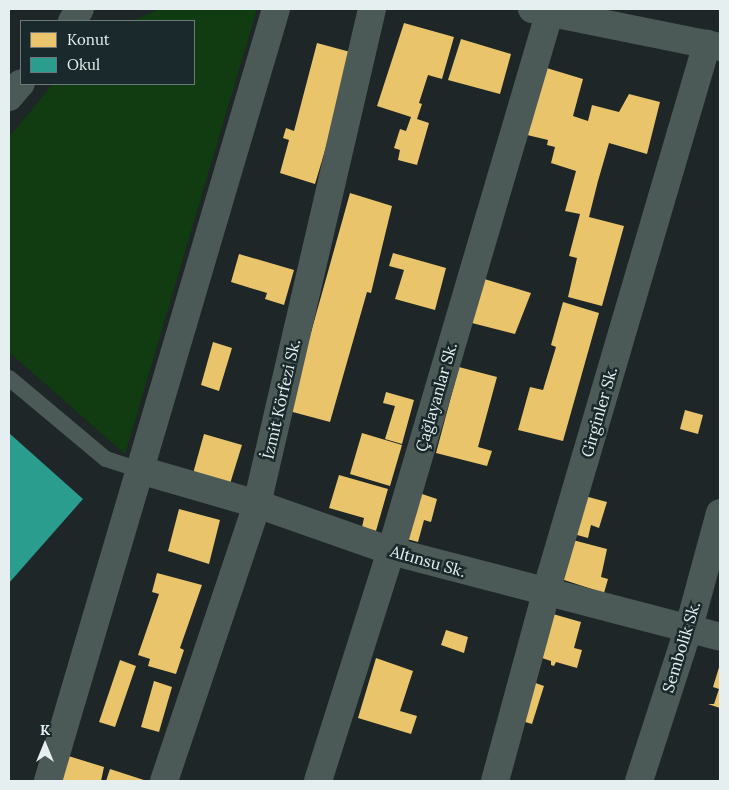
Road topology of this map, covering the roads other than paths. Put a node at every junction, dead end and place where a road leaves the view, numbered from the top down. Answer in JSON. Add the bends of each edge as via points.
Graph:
{"nodes":[{"id":1,"x":80,"y":9,"type":"edge"},
{"id":2,"x":276,"y":9,"type":"edge"},
{"id":3,"x":372,"y":9,"type":"edge"},
{"id":4,"x":541,"y":10,"type":"edge"},
{"id":5,"x":73,"y":20,"type":"edge"},
{"id":6,"x":714,"y":46,"type":"edge"},
{"id":7,"x":20,"y":84,"type":"edge"},
{"id":8,"x":9,"y":97,"type":"edge"},
{"id":9,"x":9,"y":378,"type":"edge"},
{"id":10,"x":140,"y":470,"type":"junction"},
{"id":11,"x":256,"y":504,"type":"junction"},
{"id":12,"x":720,"y":513,"type":"edge"},
{"id":13,"x":391,"y":551,"type":"junction"},
{"id":14,"x":546,"y":594,"type":"junction"},
{"id":15,"x":689,"y":627,"type":"junction"},
{"id":16,"x":720,"y":637,"type":"edge"},
{"id":17,"x":48,"y":781,"type":"edge"},
{"id":18,"x":164,"y":781,"type":"edge"},
{"id":19,"x":318,"y":781,"type":"edge"},
{"id":20,"x":495,"y":781,"type":"edge"},
{"id":21,"x":639,"y":781,"type":"edge"}],
"edges":[{"from":1,"to":5,"type":"street"},
{"from":2,"to":10,"type":"street"},
{"from":3,"to":11,"type":"street","name":"İzmit Körfezi Sk."},
{"from":4,"to":6,"type":"street"},
{"from":4,"to":13,"type":"street","name":"Çağlayanlar Sk."},
{"from":6,"to":14,"type":"street","name":"Girginler Sk."},
{"from":7,"to":8,"type":"street"},
{"from":9,"to":10,"type":"lane","via":[[106,459]]},
{"from":10,"to":11,"type":"street","name":"Altınsu Sk."},
{"from":10,"to":17,"type":"street"},
{"from":11,"to":13,"type":"street","name":"Altınsu Sk."},
{"from":11,"to":18,"type":"street","name":"İzmit Körfezi Sk."},
{"from":12,"to":15,"type":"street","name":"Sembolik Sk."},
{"from":13,"to":14,"type":"street","name":"Altınsu Sk."},
{"from":13,"to":19,"type":"street","name":"Çağlayanlar Sk."},
{"from":14,"to":15,"type":"street","name":"Altınsu Sk."},
{"from":14,"to":20,"type":"street","name":"Girginler Sk."},
{"from":15,"to":16,"type":"street","name":"Altınsu Sk."},
{"from":15,"to":21,"type":"street","name":"Sembolik Sk."}]}
